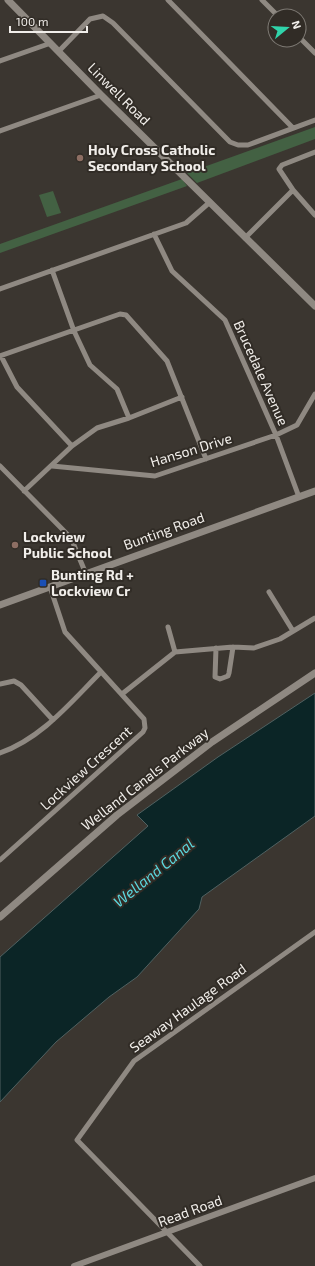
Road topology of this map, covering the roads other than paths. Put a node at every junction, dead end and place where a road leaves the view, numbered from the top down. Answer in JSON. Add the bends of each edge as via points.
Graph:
{"nodes":[{"id":1,"x":8,"y":0,"type":"edge"},
{"id":2,"x":168,"y":0,"type":"edge"},
{"id":3,"x":262,"y":0,"type":"edge"},
{"id":4,"x":270,"y":8,"type":"edge"},
{"id":5,"x":51,"y":43,"type":"junction"},
{"id":6,"x":307,"y":45,"type":"edge"},
{"id":7,"x":59,"y":51,"type":"junction"},
{"id":8,"x":315,"y":53,"type":"edge"},
{"id":9,"x":0,"y":61,"type":"edge"},
{"id":10,"x":102,"y":95,"type":"junction"},
{"id":11,"x":315,"y":120,"type":"edge"},
{"id":12,"x":293,"y":128,"type":"junction"},
{"id":13,"x":0,"y":131,"type":"edge"},
{"id":14,"x":315,"y":152,"type":"edge"},
{"id":15,"x":293,"y":190,"type":"junction"},
{"id":16,"x":210,"y":202,"type":"junction"},
{"id":17,"x":315,"y":215,"type":"edge"},
{"id":18,"x":154,"y":234,"type":"junction"},
{"id":19,"x":245,"y":238,"type":"junction"},
{"id":20,"x":52,"y":270,"type":"junction"},
{"id":21,"x":0,"y":289,"type":"edge"},
{"id":22,"x":315,"y":306,"type":"edge"},
{"id":23,"x":74,"y":331,"type":"junction"},
{"id":24,"x":0,"y":356,"type":"edge"},
{"id":25,"x":315,"y":394,"type":"edge"},
{"id":26,"x":182,"y":397,"type":"junction"},
{"id":27,"x":129,"y":418,"type":"junction"},
{"id":28,"x":276,"y":435,"type":"junction"},
{"id":29,"x":72,"y":446,"type":"junction"},
{"id":30,"x":206,"y":459,"type":"junction"},
{"id":31,"x":0,"y":466,"type":"edge"},
{"id":32,"x":52,"y":466,"type":"junction"},
{"id":33,"x":24,"y":490,"type":"junction"},
{"id":34,"x":315,"y":490,"type":"edge"},
{"id":35,"x":299,"y":497,"type":"junction"},
{"id":36,"x":86,"y":574,"type":"junction"},
{"id":37,"x":50,"y":587,"type":"junction"},
{"id":38,"x":269,"y":592,"type":"dead end"},
{"id":39,"x":0,"y":605,"type":"edge"},
{"id":40,"x":315,"y":618,"type":"edge"},
{"id":41,"x":168,"y":627,"type":"dead end"},
{"id":42,"x":293,"y":631,"type":"junction"},
{"id":43,"x":233,"y":647,"type":"junction"},
{"id":44,"x":216,"y":648,"type":"junction"},
{"id":45,"x":175,"y":652,"type":"junction"},
{"id":46,"x":101,"y":672,"type":"junction"},
{"id":47,"x":315,"y":673,"type":"edge"},
{"id":48,"x":0,"y":684,"type":"edge"},
{"id":49,"x":122,"y":694,"type":"junction"},
{"id":50,"x":53,"y":720,"type":"junction"},
{"id":51,"x":0,"y":753,"type":"edge"},
{"id":52,"x":0,"y":859,"type":"edge"},
{"id":53,"x":0,"y":917,"type":"edge"},
{"id":54,"x":315,"y":932,"type":"edge"},
{"id":55,"x":315,"y":1178,"type":"edge"},
{"id":56,"x":166,"y":1233,"type":"junction"},
{"id":57,"x":74,"y":1266,"type":"edge"},
{"id":58,"x":200,"y":1266,"type":"edge"}],
"edges":[{"from":1,"to":5,"type":"main road","name":"Linwell Road"},
{"from":2,"to":12,"type":"street"},
{"from":3,"to":4,"type":"street"},
{"from":5,"to":7,"type":"main road","name":"Linwell Road"},
{"from":5,"to":9,"type":"street"},
{"from":6,"to":8,"type":"street"},
{"from":7,"to":10,"type":"main road","name":"Linwell Road"},
{"from":7,"to":12,"type":"street","via":[[90,19],[103,16],[113,23],[230,142],[248,145]]},
{"from":10,"to":13,"type":"street"},
{"from":10,"to":16,"type":"main road","name":"Linwell Road"},
{"from":11,"to":12,"type":"street"},
{"from":14,"to":15,"type":"street","via":[[282,164],[279,169]]},
{"from":15,"to":17,"type":"street"},
{"from":15,"to":19,"type":"street"},
{"from":16,"to":18,"type":"street","via":[[186,223]]},
{"from":16,"to":19,"type":"main road","name":"Linwell Road"},
{"from":18,"to":20,"type":"street"},
{"from":18,"to":28,"type":"street","name":"Brucedale Avenue","via":[[172,271],[225,320]]},
{"from":19,"to":22,"type":"main road","name":"Linwell Road"},
{"from":20,"to":21,"type":"street"},
{"from":20,"to":23,"type":"street"},
{"from":23,"to":24,"type":"street"},
{"from":23,"to":26,"type":"street","via":[[120,314],[126,315],[167,361]]},
{"from":23,"to":27,"type":"street","via":[[90,365],[116,389]]},
{"from":24,"to":29,"type":"street","via":[[17,387]]},
{"from":25,"to":28,"type":"street","name":"Hanson Drive","via":[[297,425]]},
{"from":26,"to":27,"type":"street"},
{"from":26,"to":30,"type":"street"},
{"from":27,"to":29,"type":"street","via":[[97,428]]},
{"from":28,"to":30,"type":"street","name":"Hanson Drive"},
{"from":28,"to":35,"type":"street","name":"Brucedale Avenue"},
{"from":29,"to":32,"type":"street"},
{"from":30,"to":32,"type":"street","name":"Hanson Drive","via":[[156,476]]},
{"from":31,"to":33,"type":"street"},
{"from":32,"to":33,"type":"street"},
{"from":33,"to":36,"type":"street","via":[[71,538]]},
{"from":34,"to":35,"type":"main road","name":"Bunting Road"},
{"from":35,"to":36,"type":"main road","name":"Bunting Road"},
{"from":36,"to":37,"type":"main road","name":"Bunting Road"},
{"from":37,"to":39,"type":"main road","name":"Bunting Road"},
{"from":37,"to":46,"type":"street","name":"Lockview Crescent","via":[[65,632]]},
{"from":38,"to":42,"type":"street"},
{"from":40,"to":42,"type":"street"},
{"from":41,"to":45,"type":"street"},
{"from":42,"to":43,"type":"street","via":[[254,648]]},
{"from":43,"to":44,"type":"street"},
{"from":43,"to":44,"type":"street","via":[[230,673],[220,679],[215,677]]},
{"from":44,"to":45,"type":"street"},
{"from":45,"to":49,"type":"street"},
{"from":46,"to":49,"type":"street","name":"Lockview Crescent"},
{"from":46,"to":50,"type":"street"},
{"from":47,"to":53,"type":"main road","name":"Welland Canals Parkway","via":[[212,742],[124,810]]},
{"from":48,"to":50,"type":"street","via":[[14,681],[21,684]]},
{"from":49,"to":52,"type":"street","name":"Lockview Crescent","via":[[144,719],[143,732]]},
{"from":50,"to":51,"type":"street","via":[[32,738]]},
{"from":54,"to":56,"type":"street","name":"Seaway Haulage Road","via":[[134,1061],[77,1140]]},
{"from":55,"to":56,"type":"street","name":"Read Road"},
{"from":56,"to":57,"type":"street","name":"Read Road"},
{"from":56,"to":58,"type":"street"}]}
